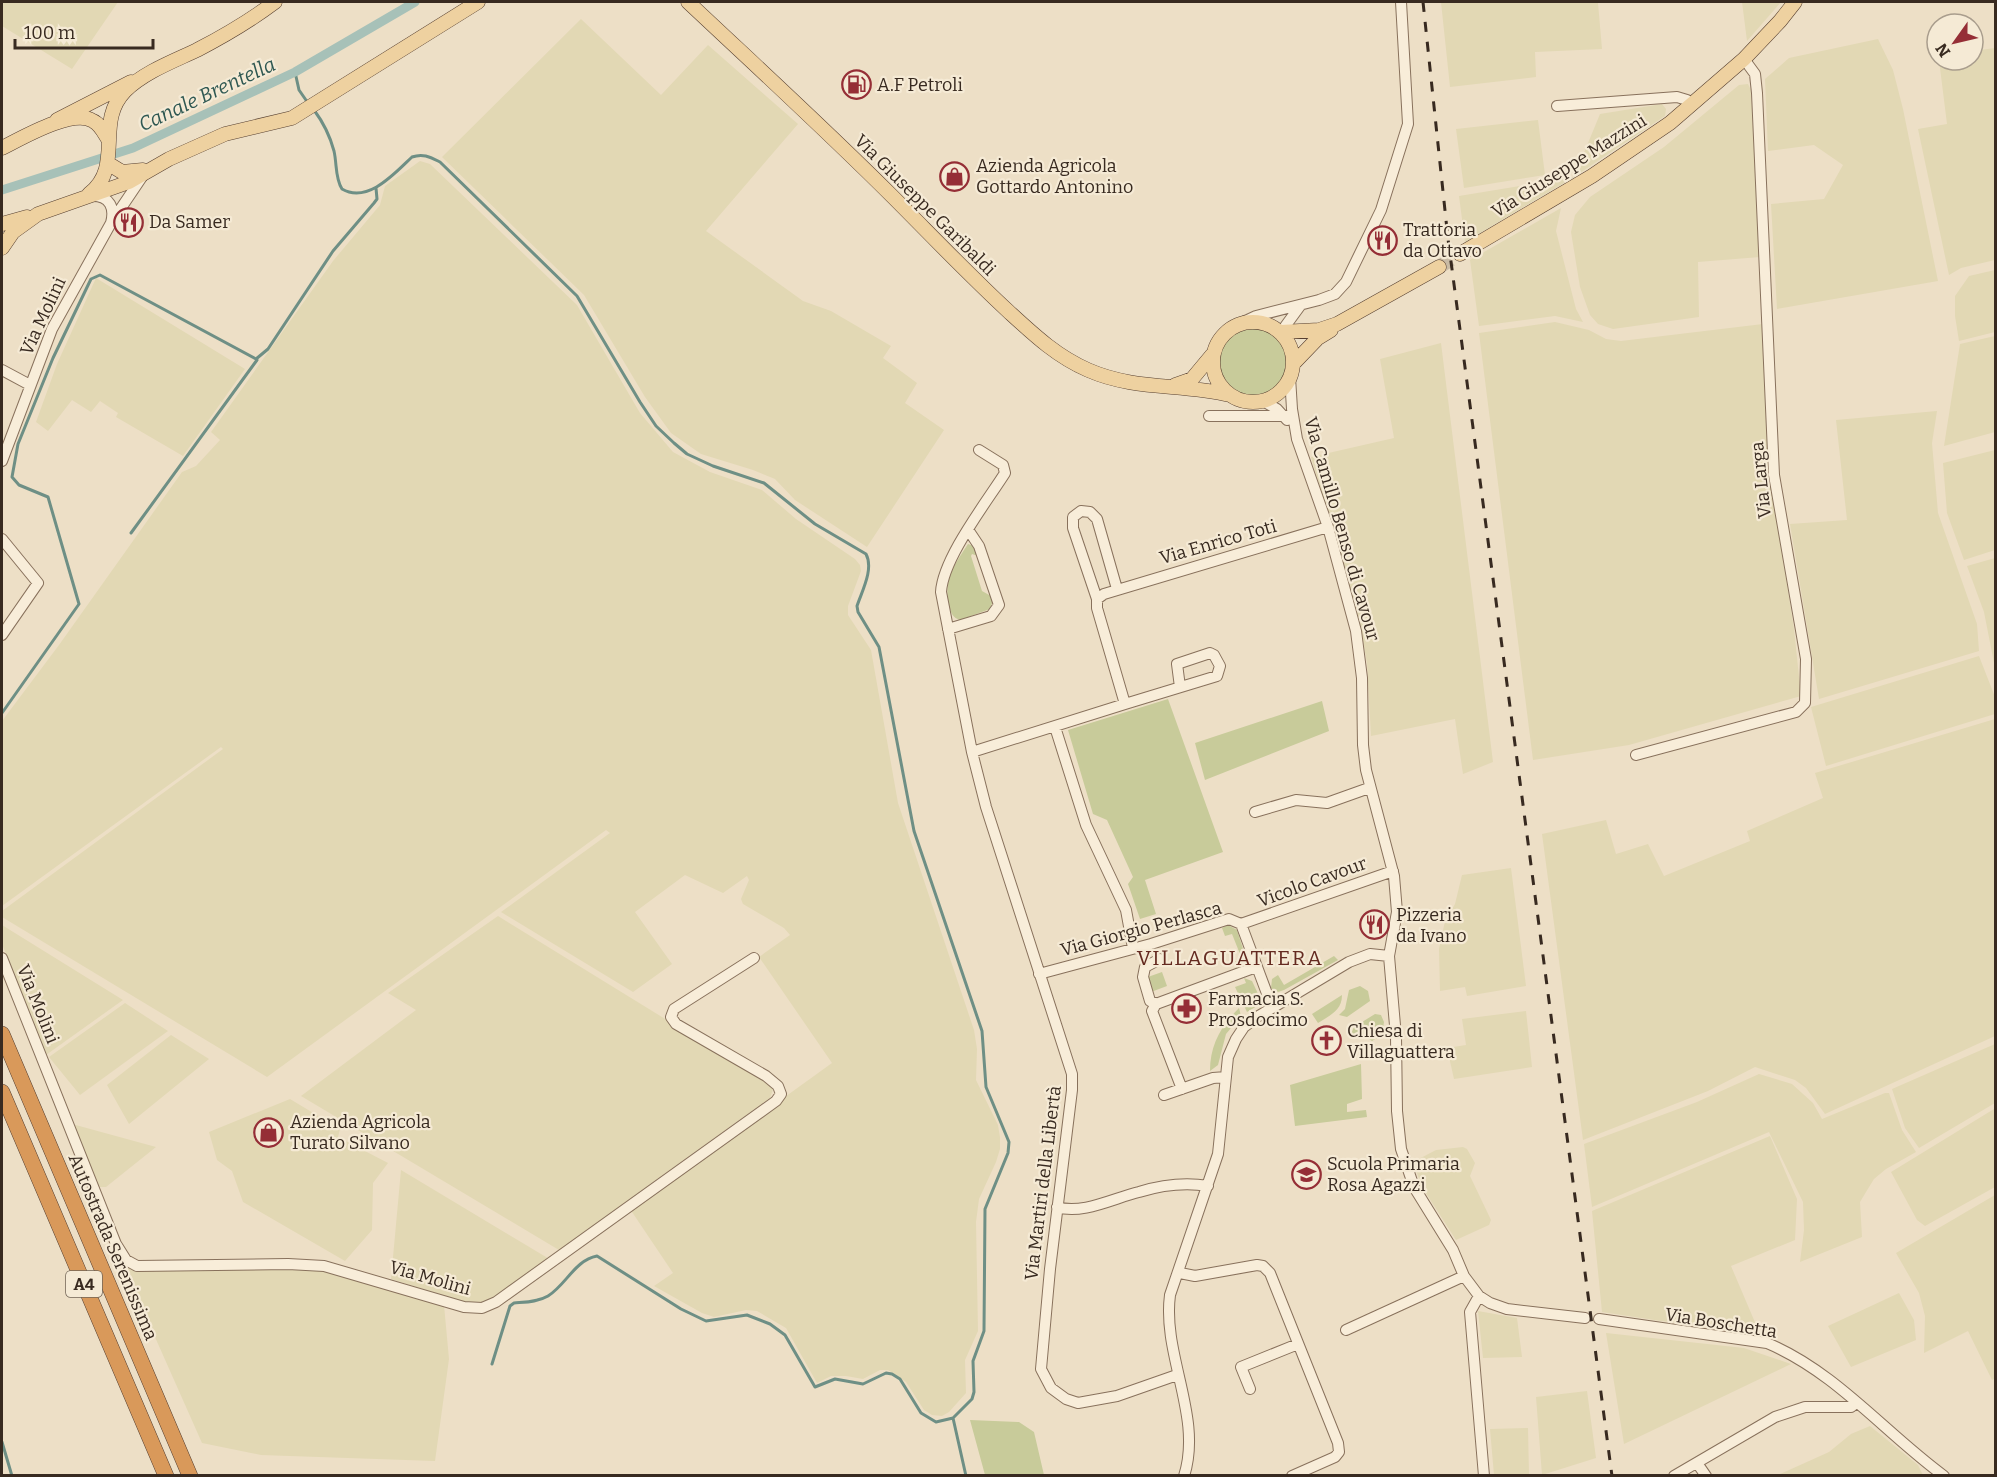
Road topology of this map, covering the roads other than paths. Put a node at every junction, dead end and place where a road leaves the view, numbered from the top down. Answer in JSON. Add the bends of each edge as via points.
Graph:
{"nodes":[{"id":1,"x":275,"y":2,"type":"edge"},
{"id":2,"x":478,"y":2,"type":"edge"},
{"id":3,"x":688,"y":2,"type":"edge"},
{"id":4,"x":1401,"y":2,"type":"edge"},
{"id":5,"x":1795,"y":2,"type":"edge"},
{"id":6,"x":1744,"y":59,"type":"junction"},
{"id":7,"x":152,"y":72,"type":"junction"},
{"id":8,"x":1692,"y":105,"type":"junction"},
{"id":9,"x":1557,"y":106,"type":"dead end"},
{"id":10,"x":48,"y":126,"type":"junction"},
{"id":11,"x":108,"y":140,"type":"junction"},
{"id":12,"x":2,"y":148,"type":"edge"},
{"id":13,"x":109,"y":163,"type":"junction"},
{"id":14,"x":149,"y":169,"type":"junction"},
{"id":15,"x":93,"y":196,"type":"junction"},
{"id":16,"x":80,"y":201,"type":"junction"},
{"id":17,"x":38,"y":214,"type":"junction"},
{"id":18,"x":111,"y":223,"type":"junction"},
{"id":19,"x":2,"y":224,"type":"edge"},
{"id":20,"x":2,"y":248,"type":"edge"},
{"id":21,"x":1460,"y":254,"type":"tunnel mouth"},
{"id":22,"x":1439,"y":267,"type":"tunnel mouth"},
{"id":23,"x":1300,"y":306,"type":"junction"},
{"id":24,"x":1241,"y":322,"type":"junction"},
{"id":25,"x":1337,"y":324,"type":"junction"},
{"id":26,"x":1306,"y":331,"type":"junction"},
{"id":27,"x":1281,"y":332,"type":"junction"},
{"id":28,"x":1212,"y":355,"type":"junction"},
{"id":29,"x":2,"y":370,"type":"edge"},
{"id":30,"x":1292,"y":371,"type":"junction"},
{"id":31,"x":30,"y":385,"type":"junction"},
{"id":32,"x":1164,"y":388,"type":"junction"},
{"id":33,"x":1230,"y":395,"type":"junction"},
{"id":34,"x":1263,"y":401,"type":"junction"},
{"id":35,"x":1209,"y":416,"type":"dead end"},
{"id":36,"x":1289,"y":417,"type":"junction"},
{"id":37,"x":979,"y":450,"type":"dead end"},
{"id":38,"x":2,"y":461,"type":"edge"},
{"id":39,"x":1328,"y":527,"type":"junction"},
{"id":40,"x":969,"y":531,"type":"junction"},
{"id":41,"x":2,"y":539,"type":"edge"},
{"id":42,"x":1117,"y":589,"type":"junction"},
{"id":43,"x":1097,"y":599,"type":"junction"},
{"id":44,"x":948,"y":629,"type":"junction"},
{"id":45,"x":2,"y":635,"type":"edge"},
{"id":46,"x":1180,"y":687,"type":"dead end"},
{"id":47,"x":1125,"y":704,"type":"junction"},
{"id":48,"x":1055,"y":727,"type":"junction"},
{"id":49,"x":972,"y":752,"type":"junction"},
{"id":50,"x":1636,"y":755,"type":"dead end"},
{"id":51,"x":1369,"y":788,"type":"junction"},
{"id":52,"x":1255,"y":812,"type":"dead end"},
{"id":53,"x":1394,"y":871,"type":"junction"},
{"id":54,"x":1241,"y":924,"type":"junction"},
{"id":55,"x":1133,"y":948,"type":"junction"},
{"id":56,"x":1389,"y":956,"type":"junction"},
{"id":57,"x":2,"y":958,"type":"edge"},
{"id":58,"x":754,"y":958,"type":"dead end"},
{"id":59,"x":1160,"y":959,"type":"dead end"},
{"id":60,"x":1256,"y":968,"type":"junction"},
{"id":61,"x":1039,"y":974,"type":"junction"},
{"id":62,"x":1156,"y":1004,"type":"junction"},
{"id":63,"x":1272,"y":1007,"type":"junction"},
{"id":64,"x":2,"y":1034,"type":"edge"},
{"id":65,"x":1226,"y":1077,"type":"junction"},
{"id":66,"x":1182,"y":1089,"type":"junction"},
{"id":67,"x":2,"y":1092,"type":"edge"},
{"id":68,"x":1164,"y":1095,"type":"dead end"},
{"id":69,"x":1208,"y":1186,"type":"junction"},
{"id":70,"x":1057,"y":1208,"type":"junction"},
{"id":71,"x":1180,"y":1273,"type":"junction"},
{"id":72,"x":1464,"y":1276,"type":"junction"},
{"id":73,"x":1479,"y":1296,"type":"junction"},
{"id":74,"x":1585,"y":1318,"type":"dead end"},
{"id":75,"x":1599,"y":1319,"type":"dead end"},
{"id":76,"x":1346,"y":1330,"type":"dead end"},
{"id":77,"x":1298,"y":1344,"type":"junction"},
{"id":78,"x":1177,"y":1376,"type":"junction"},
{"id":79,"x":1250,"y":1389,"type":"dead end"},
{"id":80,"x":1856,"y":1403,"type":"junction"},
{"id":81,"x":1697,"y":1463,"type":"junction"},
{"id":82,"x":1940,"y":1474,"type":"edge"},
{"id":83,"x":1186,"y":1475,"type":"edge"},
{"id":84,"x":165,"y":1476,"type":"edge"},
{"id":85,"x":190,"y":1476,"type":"edge"},
{"id":86,"x":1292,"y":1476,"type":"edge"},
{"id":87,"x":1484,"y":1476,"type":"edge"},
{"id":88,"x":1674,"y":1476,"type":"edge"},
{"id":89,"x":1706,"y":1476,"type":"edge"}],
"edges":[{"from":1,"to":7,"type":"main road","via":[[217,39]]},
{"from":2,"to":14,"type":"main road","via":[[301,113],[282,122],[225,134]]},
{"from":3,"to":32,"type":"main road","name":"Via Giuseppe Garibaldi","via":[[876,179],[987,292],[1051,349],[1112,380]]},
{"from":4,"to":23,"type":"street","via":[[1409,105],[1400,155],[1381,210],[1346,282],[1335,294]]},
{"from":5,"to":6,"type":"main road","name":"Via Giuseppe Mazzini"},
{"from":6,"to":8,"type":"main road","name":"Via Giuseppe Mazzini"},
{"from":6,"to":50,"type":"street","name":"Via Larga","via":[[1755,74],[1774,475],[1806,659],[1805,703],[1796,712]]},
{"from":7,"to":10,"type":"main road","via":[[70,111]]},
{"from":7,"to":11,"type":"main road","via":[[125,91],[112,115]]},
{"from":8,"to":9,"type":"street","via":[[1677,97]]},
{"from":8,"to":21,"type":"main road","name":"Via Giuseppe Mazzini","via":[[1632,151]]},
{"from":10,"to":11,"type":"main road","via":[[91,119]]},
{"from":10,"to":12,"type":"main road"},
{"from":11,"to":13,"type":"main road"},
{"from":13,"to":14,"type":"main road","via":[[122,172]]},
{"from":13,"to":16,"type":"main road","via":[[103,180]]},
{"from":14,"to":15,"type":"main road","via":[[129,182]]},
{"from":14,"to":18,"type":"street","name":"Via Molini"},
{"from":15,"to":16,"type":"main road"},
{"from":15,"to":18,"type":"street","via":[[102,196],[111,204]]},
{"from":16,"to":17,"type":"main road"},
{"from":17,"to":19,"type":"main road"},
{"from":17,"to":20,"type":"main road","via":[[13,232]]},
{"from":18,"to":31,"type":"street","name":"Via Molini","via":[[52,329]]},
{"from":22,"to":25,"type":"main road"},
{"from":23,"to":24,"type":"street"},
{"from":23,"to":26,"type":"street","via":[[1295,319]]},
{"from":23,"to":27,"type":"street"},
{"from":24,"to":27,"type":"main road","via":[[1262,322]]},
{"from":24,"to":28,"type":"main road","via":[[1222,335]]},
{"from":25,"to":26,"type":"main road"},
{"from":25,"to":30,"type":"main road","via":[[1318,338]]},
{"from":26,"to":27,"type":"main road"},
{"from":27,"to":30,"type":"main road","via":[[1288,342]]},
{"from":28,"to":32,"type":"main road","name":"Via Giuseppe Garibaldi","via":[[1192,379]]},
{"from":28,"to":33,"type":"main road","via":[[1215,378]]},
{"from":29,"to":31,"type":"street"},
{"from":30,"to":34,"type":"main road","via":[[1284,388]]},
{"from":30,"to":36,"type":"street","name":"Via Camillo Benso di Cavour"},
{"from":31,"to":38,"type":"street","name":"Via Molini"},
{"from":32,"to":33,"type":"main road","name":"Via Giuseppe Garibaldi","via":[[1207,389]]},
{"from":33,"to":34,"type":"main road","via":[[1251,402]]},
{"from":34,"to":36,"type":"street"},
{"from":35,"to":36,"type":"street"},
{"from":36,"to":39,"type":"street","name":"Via Camillo Benso di Cavour"},
{"from":37,"to":40,"type":"street","name":"Via Martiri della Libertà","via":[[1003,465],[1005,473]]},
{"from":39,"to":42,"type":"street","name":"Via Enrico Toti"},
{"from":39,"to":51,"type":"street","name":"Via Camillo Benso di Cavour","via":[[1356,631]]},
{"from":40,"to":44,"type":"street","name":"Via Martiri della Libertà","via":[[942,578]]},
{"from":40,"to":44,"type":"street","via":[[980,546],[999,605],[991,615]]},
{"from":41,"to":45,"type":"street","via":[[38,584]]},
{"from":42,"to":43,"type":"street","name":"Via Enrico Toti"},
{"from":42,"to":43,"type":"street","via":[[1096,519],[1090,512],[1081,511],[1073,517],[1073,528]]},
{"from":43,"to":47,"type":"street"},
{"from":44,"to":49,"type":"street","name":"Via Martiri della Libertà"},
{"from":46,"to":47,"type":"street"},
{"from":47,"to":48,"type":"street"},
{"from":48,"to":49,"type":"street"},
{"from":48,"to":55,"type":"street","via":[[1086,825],[1126,910]]},
{"from":49,"to":61,"type":"street","name":"Via Martiri della Libertà"},
{"from":51,"to":52,"type":"street","via":[[1327,803],[1296,800]]},
{"from":51,"to":53,"type":"street","name":"Via Camillo Benso di Cavour"},
{"from":53,"to":54,"type":"street","name":"Vicolo Cavour"},
{"from":53,"to":56,"type":"street","name":"Via Camillo Benso di Cavour","via":[[1397,912]]},
{"from":54,"to":55,"type":"street","name":"Via Giorgio Perlasca","via":[[1228,919]]},
{"from":54,"to":60,"type":"street","name":"Via Giorgio Perlasca"},
{"from":55,"to":61,"type":"street","name":"Via Giorgio Perlasca"},
{"from":56,"to":63,"type":"street","via":[[1370,954],[1349,962]]},
{"from":56,"to":72,"type":"street","via":[[1401,1149],[1414,1187],[1453,1250]]},
{"from":57,"to":58,"type":"street","name":"Via Molini","via":[[116,1244],[126,1260],[137,1266],[324,1266],[464,1307],[482,1308],[576,1247],[781,1095],[778,1086],[766,1076],[676,1024],[671,1017],[674,1009]]},
{"from":59,"to":62,"type":"street","name":"Via Giorgio Perlasca","via":[[1145,967],[1143,977],[1150,1001]]},
{"from":60,"to":62,"type":"street"},
{"from":60,"to":63,"type":"street","name":"Via Giorgio Perlasca"},
{"from":61,"to":70,"type":"street","name":"Via Martiri della Libertà","via":[[1072,1074]]},
{"from":62,"to":66,"type":"street","name":"Via Giorgio Perlasca","via":[[1152,1011]]},
{"from":63,"to":65,"type":"street","via":[[1244,1027],[1236,1039],[1228,1057]]},
{"from":64,"to":85,"type":"highway","name":"Autostrada Serenissima","number":"A4"},
{"from":65,"to":66,"type":"street"},
{"from":65,"to":69,"type":"street","via":[[1218,1154]]},
{"from":66,"to":68,"type":"street"},
{"from":67,"to":84,"type":"highway","number":"A4"},
{"from":69,"to":70,"type":"street","via":[[1183,1183],[1072,1210]]},
{"from":69,"to":71,"type":"street"},
{"from":70,"to":78,"type":"street","name":"Via Martiri della Libertà","via":[[1040,1357],[1041,1370],[1051,1388],[1078,1403],[1117,1396]]},
{"from":71,"to":77,"type":"street","via":[[1196,1276],[1263,1266],[1270,1273]]},
{"from":71,"to":78,"type":"street","via":[[1170,1295],[1168,1314]]},
{"from":72,"to":73,"type":"street"},
{"from":72,"to":76,"type":"street"},
{"from":73,"to":74,"type":"street","via":[[1507,1309]]},
{"from":73,"to":87,"type":"street","via":[[1470,1312]]},
{"from":75,"to":80,"type":"street","name":"Via Boschetta","via":[[1767,1343],[1818,1370]]},
{"from":77,"to":79,"type":"street","via":[[1241,1367]]},
{"from":77,"to":86,"type":"street","via":[[1339,1452]]},
{"from":78,"to":83,"type":"street","via":[[1188,1429]]},
{"from":80,"to":81,"type":"street","via":[[1851,1407],[1805,1407],[1775,1417]]},
{"from":80,"to":82,"type":"street","name":"Via Boschetta"},
{"from":81,"to":88,"type":"street"},
{"from":81,"to":89,"type":"street"}]}
